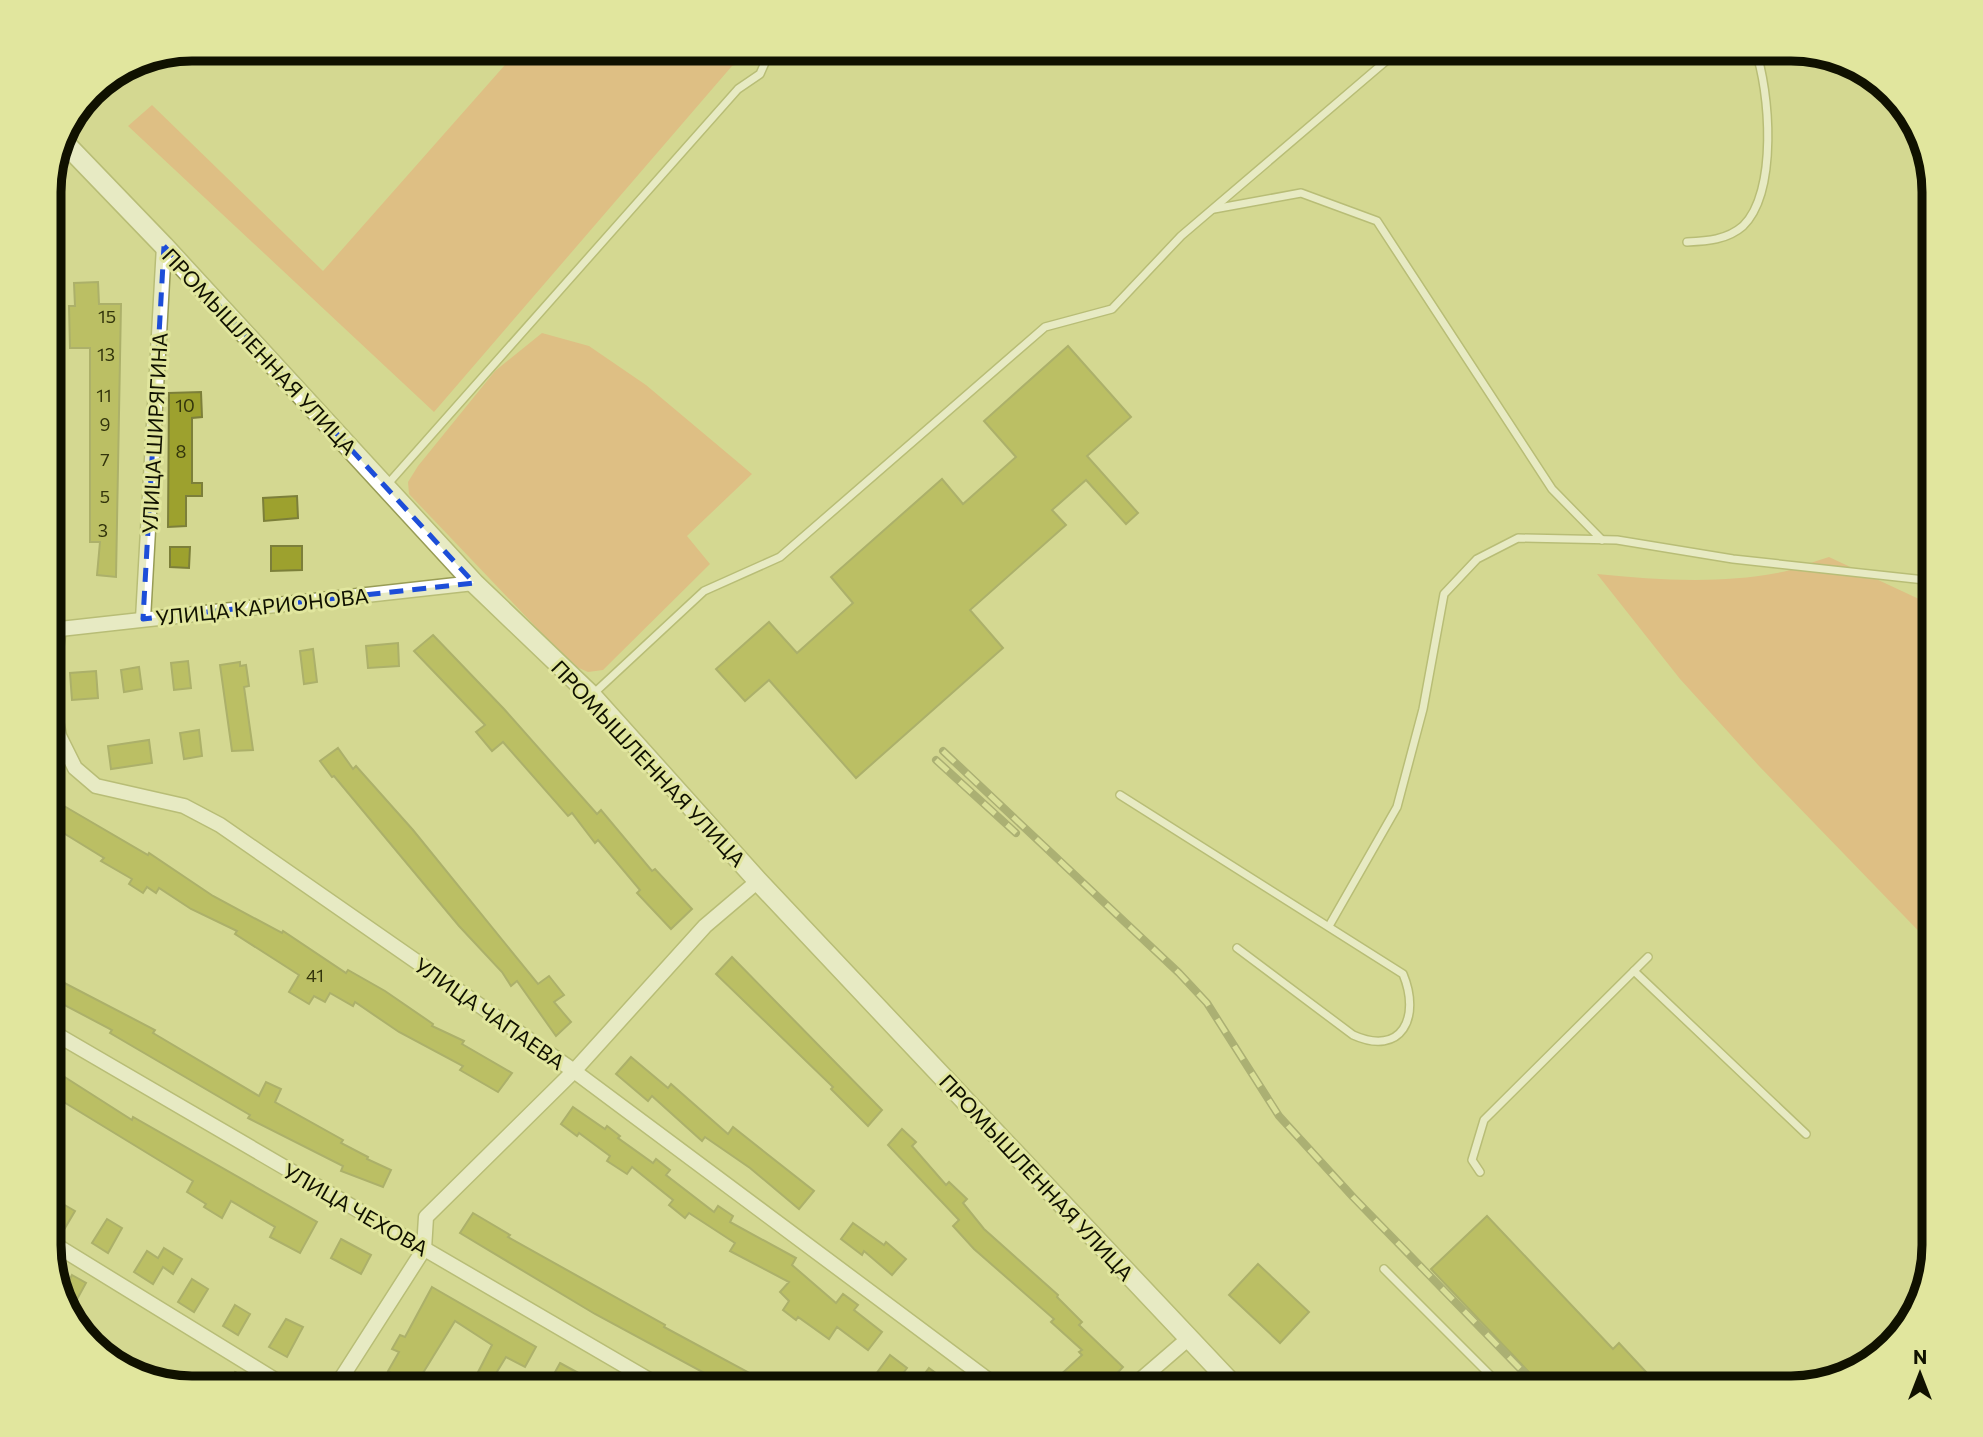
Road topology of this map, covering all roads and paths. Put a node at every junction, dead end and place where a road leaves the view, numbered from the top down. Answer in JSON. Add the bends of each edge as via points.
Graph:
{"nodes":[{"id":1,"x":766,"y":61,"type":"edge"},
{"id":2,"x":1386,"y":61,"type":"edge"},
{"id":3,"x":1758,"y":61,"type":"edge"},
{"id":4,"x":68,"y":149,"type":"edge"},
{"id":5,"x":1213,"y":209,"type":"junction"},
{"id":6,"x":1687,"y":242,"type":"dead end"},
{"id":7,"x":164,"y":246,"type":"junction"},
{"id":8,"x":386,"y":487,"type":"junction"},
{"id":9,"x":1602,"y":540,"type":"junction"},
{"id":10,"x":1922,"y":580,"type":"edge"},
{"id":11,"x":474,"y":583,"type":"junction"},
{"id":12,"x":143,"y":619,"type":"junction"},
{"id":13,"x":62,"y":628,"type":"edge"},
{"id":14,"x":592,"y":696,"type":"junction"},
{"id":15,"x":62,"y":742,"type":"edge"},
{"id":16,"x":1120,"y":795,"type":"dead end"},
{"id":17,"x":758,"y":881,"type":"junction"},
{"id":18,"x":1329,"y":926,"type":"junction"},
{"id":19,"x":1237,"y":948,"type":"dead end"},
{"id":20,"x":1648,"y":957,"type":"dead end"},
{"id":21,"x":1634,"y":971,"type":"junction"},
{"id":22,"x":62,"y":1038,"type":"edge"},
{"id":23,"x":574,"y":1071,"type":"junction"},
{"id":24,"x":1806,"y":1133,"type":"dead end"},
{"id":25,"x":1480,"y":1172,"type":"dead end"},
{"id":26,"x":62,"y":1249,"type":"edge"},
{"id":27,"x":424,"y":1249,"type":"junction"},
{"id":28,"x":1384,"y":1269,"type":"dead end"},
{"id":29,"x":1189,"y":1338,"type":"junction"},
{"id":30,"x":268,"y":1376,"type":"edge"},
{"id":31,"x":343,"y":1376,"type":"edge"},
{"id":32,"x":642,"y":1376,"type":"edge"},
{"id":33,"x":983,"y":1376,"type":"edge"},
{"id":34,"x":1145,"y":1376,"type":"edge"},
{"id":35,"x":1225,"y":1376,"type":"edge"},
{"id":36,"x":1491,"y":1376,"type":"edge"}],
"edges":[{"from":1,"to":8,"type":"lane","via":[[760,74],[737,89]]},
{"from":2,"to":5,"type":"lane"},
{"from":3,"to":6,"type":"lane","via":[[1768,116],[1765,169],[1755,208],[1730,235]]},
{"from":4,"to":7,"type":"street","name":"ПРОМЫШЛЕННАЯ УЛИЦА"},
{"from":5,"to":9,"type":"lane","via":[[1301,193],[1377,222],[1552,489]]},
{"from":5,"to":14,"type":"lane","via":[[1112,309],[1045,327],[780,557],[704,591]]},
{"from":7,"to":8,"type":"street","name":"ПРОМЫШЛЕННАЯ УЛИЦА"},
{"from":7,"to":12,"type":"street","name":"УЛИЦА ШИРЯГИНА"},
{"from":8,"to":11,"type":"street","name":"ПРОМЫШЛЕННАЯ УЛИЦА"},
{"from":9,"to":10,"type":"lane"},
{"from":9,"to":18,"type":"lane","via":[[1518,538],[1477,559],[1444,594],[1423,709],[1397,807]]},
{"from":11,"to":12,"type":"street","name":"УЛИЦА КАРИОНОВА"},
{"from":11,"to":14,"type":"street","name":"ПРОМЫШЛЕННАЯ УЛИЦА"},
{"from":12,"to":13,"type":"street","name":"УЛИЦА КАРИОНОВА"},
{"from":14,"to":17,"type":"street","name":"ПРОМЫШЛЕННАЯ УЛИЦА"},
{"from":15,"to":23,"type":"street","name":"УЛИЦА ЧАПАЕВА","via":[[75,768],[96,786],[184,806],[220,825]]},
{"from":16,"to":18,"type":"lane"},
{"from":17,"to":23,"type":"street","via":[[705,926]]},
{"from":17,"to":29,"type":"street","name":"ПРОМЫШЛЕННАЯ УЛИЦА"},
{"from":18,"to":19,"type":"lane","via":[[1403,974],[1410,1011],[1404,1028],[1385,1043],[1353,1035]]},
{"from":20,"to":21,"type":"lane"},
{"from":21,"to":24,"type":"lane"},
{"from":21,"to":25,"type":"lane","via":[[1484,1121],[1472,1160]]},
{"from":22,"to":27,"type":"street","name":"УЛИЦА ЧЕХОВА"},
{"from":23,"to":27,"type":"street","via":[[426,1217]]},
{"from":23,"to":33,"type":"street","name":"УЛИЦА ЧАПАЕВА"},
{"from":26,"to":30,"type":"street"},
{"from":27,"to":31,"type":"street"},
{"from":27,"to":32,"type":"street","name":"УЛИЦА ЧЕХОВА"},
{"from":28,"to":36,"type":"lane"},
{"from":29,"to":34,"type":"street"},
{"from":29,"to":35,"type":"street","name":"ПРОМЫШЛЕННАЯ УЛИЦА"}]}
